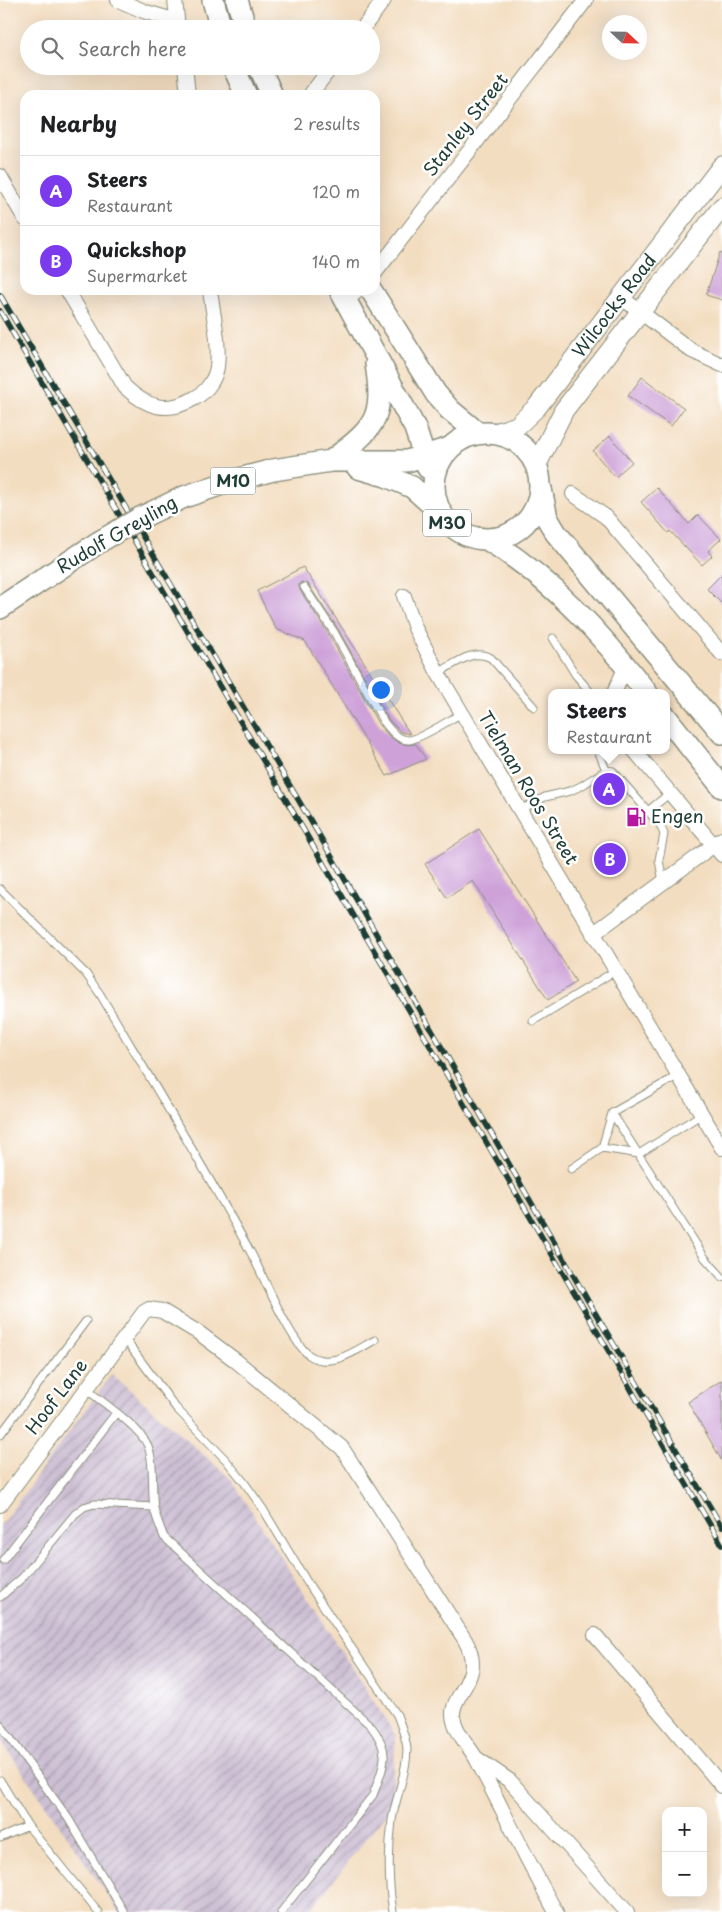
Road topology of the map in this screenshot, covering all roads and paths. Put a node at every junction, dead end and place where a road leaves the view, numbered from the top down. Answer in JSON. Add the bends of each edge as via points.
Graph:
{"nodes":[{"id":1,"x":118,"y":0,"type":"edge"},
{"id":2,"x":174,"y":0,"type":"edge"},
{"id":3,"x":213,"y":0,"type":"edge"},
{"id":4,"x":237,"y":0,"type":"edge"},
{"id":5,"x":384,"y":0,"type":"edge"},
{"id":6,"x":586,"y":0,"type":"edge"},
{"id":7,"x":166,"y":20,"type":"edge"},
{"id":8,"x":177,"y":20,"type":"edge"},
{"id":9,"x":219,"y":20,"type":"edge"},
{"id":10,"x":243,"y":20,"type":"edge"},
{"id":11,"x":369,"y":20,"type":"edge"},
{"id":12,"x":187,"y":75,"type":"edge"},
{"id":13,"x":237,"y":75,"type":"edge"},
{"id":14,"x":263,"y":75,"type":"edge"},
{"id":15,"x":325,"y":75,"type":"edge"},
{"id":16,"x":188,"y":90,"type":"edge"},
{"id":17,"x":244,"y":90,"type":"edge"},
{"id":18,"x":270,"y":90,"type":"edge"},
{"id":19,"x":314,"y":90,"type":"edge"},
{"id":20,"x":722,"y":166,"type":"edge"},
{"id":21,"x":0,"y":176,"type":"edge"},
{"id":22,"x":722,"y":207,"type":"edge"},
{"id":23,"x":20,"y":210,"type":"edge"},
{"id":24,"x":380,"y":267,"type":"edge"},
{"id":25,"x":70,"y":295,"type":"edge"},
{"id":26,"x":211,"y":295,"type":"edge"},
{"id":27,"x":348,"y":295,"type":"edge"},
{"id":28,"x":374,"y":295,"type":"edge"},
{"id":29,"x":622,"y":298,"type":"junction"},
{"id":30,"x":640,"y":312,"type":"junction"},
{"id":31,"x":374,"y":350,"type":"junction"},
{"id":32,"x":722,"y":365,"type":"edge"},
{"id":33,"x":486,"y":433,"type":"junction"},
{"id":34,"x":450,"y":448,"type":"junction"},
{"id":35,"x":424,"y":455,"type":"junction"},
{"id":36,"x":331,"y":461,"type":"junction"},
{"id":37,"x":538,"y":474,"type":"junction"},
{"id":38,"x":433,"y":482,"type":"junction"},
{"id":39,"x":573,"y":494,"type":"dead end"},
{"id":40,"x":439,"y":511,"type":"junction"},
{"id":41,"x":488,"y":540,"type":"junction"},
{"id":42,"x":304,"y":587,"type":"dead end"},
{"id":43,"x":404,"y":596,"type":"dead end"},
{"id":44,"x":0,"y":608,"type":"edge"},
{"id":45,"x":553,"y":638,"type":"dead end"},
{"id":46,"x":722,"y":654,"type":"edge"},
{"id":47,"x":626,"y":666,"type":"junction"},
{"id":48,"x":438,"y":673,"type":"junction"},
{"id":49,"x":588,"y":689,"type":"edge"},
{"id":50,"x":616,"y":689,"type":"edge"},
{"id":51,"x":644,"y":689,"type":"edge"},
{"id":52,"x":534,"y":707,"type":"dead end"},
{"id":53,"x":462,"y":713,"type":"junction"},
{"id":54,"x":670,"y":722,"type":"edge"},
{"id":55,"x":722,"y":733,"type":"edge"},
{"id":56,"x":600,"y":754,"type":"edge"},
{"id":57,"x":637,"y":754,"type":"edge"},
{"id":58,"x":606,"y":770,"type":"junction"},
{"id":59,"x":722,"y":787,"type":"edge"},
{"id":60,"x":670,"y":792,"type":"junction"},
{"id":61,"x":519,"y":811,"type":"junction"},
{"id":62,"x":648,"y":811,"type":"junction"},
{"id":63,"x":720,"y":847,"type":"edge"},
{"id":64,"x":664,"y":883,"type":"junction"},
{"id":65,"x":0,"y":889,"type":"edge"},
{"id":66,"x":593,"y":934,"type":"junction"},
{"id":67,"x":615,"y":971,"type":"junction"},
{"id":68,"x":533,"y":1021,"type":"dead end"},
{"id":69,"x":679,"y":1075,"type":"junction"},
{"id":70,"x":612,"y":1113,"type":"junction"},
{"id":71,"x":702,"y":1114,"type":"junction"},
{"id":72,"x":602,"y":1148,"type":"junction"},
{"id":73,"x":722,"y":1148,"type":"edge"},
{"id":74,"x":639,"y":1154,"type":"junction"},
{"id":75,"x":571,"y":1169,"type":"dead end"},
{"id":76,"x":722,"y":1277,"type":"edge"},
{"id":77,"x":86,"y":1320,"type":"dead end"},
{"id":78,"x":124,"y":1338,"type":"junction"},
{"id":79,"x":375,"y":1340,"type":"dead end"},
{"id":80,"x":86,"y":1389,"type":"junction"},
{"id":81,"x":116,"y":1413,"type":"junction"},
{"id":82,"x":0,"y":1435,"type":"edge"},
{"id":83,"x":0,"y":1504,"type":"edge"},
{"id":84,"x":154,"y":1507,"type":"junction"},
{"id":85,"x":3,"y":1560,"type":"dead end"},
{"id":86,"x":0,"y":1598,"type":"edge"},
{"id":87,"x":595,"y":1636,"type":"dead end"},
{"id":88,"x":0,"y":1724,"type":"edge"},
{"id":89,"x":475,"y":1758,"type":"junction"},
{"id":90,"x":0,"y":1780,"type":"edge"},
{"id":91,"x":722,"y":1786,"type":"edge"},
{"id":92,"x":28,"y":1826,"type":"junction"},
{"id":93,"x":0,"y":1838,"type":"edge"},
{"id":94,"x":98,"y":1912,"type":"edge"},
{"id":95,"x":124,"y":1912,"type":"edge"},
{"id":96,"x":281,"y":1912,"type":"edge"},
{"id":97,"x":393,"y":1912,"type":"edge"},
{"id":98,"x":556,"y":1912,"type":"edge"},
{"id":99,"x":627,"y":1912,"type":"edge"}],
"edges":[{"from":1,"to":7,"type":"street"},
{"from":2,"to":8,"type":"street"},
{"from":3,"to":9,"type":"main road"},
{"from":4,"to":10,"type":"main road"},
{"from":5,"to":11,"type":"street"},
{"from":6,"to":24,"type":"street","name":"Stanley Street"},
{"from":12,"to":16,"type":"street"},
{"from":13,"to":17,"type":"main road"},
{"from":14,"to":18,"type":"main road"},
{"from":15,"to":19,"type":"street"},
{"from":20,"to":29,"type":"street","name":"Wilcocks Road"},
{"from":21,"to":23,"type":"street"},
{"from":22,"to":30,"type":"street","name":"Wilcocks Road"},
{"from":25,"to":26,"type":"street","via":[[125,387],[135,397],[164,407],[185,404],[211,384],[218,354]]},
{"from":27,"to":31,"type":"main road","number":"M30"},
{"from":28,"to":33,"type":"main road","via":[[436,394],[450,410]]},
{"from":29,"to":30,"type":"street"},
{"from":29,"to":33,"type":"street","name":"Wilcocks Road","via":[[537,407],[517,426]]},
{"from":30,"to":32,"type":"street","via":[[692,351]]},
{"from":30,"to":37,"type":"street","name":"Wilcocks Road","via":[[564,410]]},
{"from":31,"to":35,"type":"main road","number":"M30","via":[[415,428]]},
{"from":31,"to":36,"type":"main road","via":[[380,399],[376,414],[356,442]]},
{"from":33,"to":34,"type":"main road","number":"M30","via":[[463,438]]},
{"from":33,"to":37,"type":"main road","via":[[512,439],[519,444],[526,450]]},
{"from":34,"to":35,"type":"main road","name":"Rudolf Greyling","number":"M10"},
{"from":34,"to":38,"type":"main road","number":"M30","via":[[440,460]]},
{"from":35,"to":36,"type":"main road","name":"Rudolf Greyling","number":"M10","via":[[406,461]]},
{"from":35,"to":38,"type":"main road","number":"M30"},
{"from":36,"to":40,"type":"main road","name":"Rudolf Greyling","number":"M10","via":[[386,476],[412,487]]},
{"from":36,"to":44,"type":"main road","name":"Rudolf Greyling","number":"M10","bridge":true,"via":[[273,470],[184,497],[99,542]]},
{"from":37,"to":41,"type":"main road","number":"M30","via":[[538,500],[531,516],[520,529],[505,537]]},
{"from":37,"to":55,"type":"main road","via":[[548,518],[556,533]]},
{"from":38,"to":40,"type":"main road","number":"M30"},
{"from":39,"to":46,"type":"street","via":[[606,517]]},
{"from":40,"to":41,"type":"main road","number":"M30","via":[[459,533]]},
{"from":41,"to":47,"type":"main road","number":"M30","via":[[537,574]]},
{"from":42,"to":53,"type":"lane","via":[[392,732],[408,740]]},
{"from":43,"to":48,"type":"street","name":"Tielman Roos Street","via":[[415,628]]},
{"from":45,"to":49,"type":"lane"},
{"from":47,"to":50,"type":"street"},
{"from":47,"to":51,"type":"main road","number":"M30"},
{"from":48,"to":52,"type":"lane","via":[[468,656],[485,655]]},
{"from":48,"to":53,"type":"street","name":"Tielman Roos Street"},
{"from":53,"to":61,"type":"street","name":"Tielman Roos Street"},
{"from":54,"to":59,"type":"main road"},
{"from":56,"to":58,"type":"lane"},
{"from":57,"to":60,"type":"street"},
{"from":58,"to":61,"type":"lane","via":[[581,786],[545,797]]},
{"from":58,"to":62,"type":"lane","via":[[618,775]]},
{"from":60,"to":62,"type":"lane"},
{"from":60,"to":63,"type":"street"},
{"from":61,"to":66,"type":"street","name":"Tielman Roos Street"},
{"from":62,"to":64,"type":"lane","via":[[664,834],[659,860]]},
{"from":63,"to":64,"type":"street"},
{"from":64,"to":66,"type":"street"},
{"from":65,"to":79,"type":"lane","via":[[86,974],[100,994],[252,1254],[290,1328],[308,1354],[328,1361],[341,1358]]},
{"from":66,"to":67,"type":"street","name":"Tielman Roos Street"},
{"from":67,"to":68,"type":"lane"},
{"from":67,"to":69,"type":"street","name":"Tielman Roos Street"},
{"from":69,"to":70,"type":"lane"},
{"from":69,"to":71,"type":"street","name":"Tielman Roos Street"},
{"from":70,"to":72,"type":"lane"},
{"from":70,"to":74,"type":"lane"},
{"from":71,"to":73,"type":"street","name":"Tielman Roos Street"},
{"from":71,"to":74,"type":"lane"},
{"from":72,"to":74,"type":"lane"},
{"from":72,"to":75,"type":"lane"},
{"from":74,"to":76,"type":"lane","via":[[705,1258]]},
{"from":77,"to":82,"type":"lane"},
{"from":78,"to":80,"type":"street","name":"Hoof Lane"},
{"from":78,"to":89,"type":"street","name":"Hoof Lane","via":[[144,1312],[149,1309],[162,1311],[235,1360],[342,1448],[470,1648],[473,1664],[453,1718],[456,1729]]},
{"from":78,"to":97,"type":"lane","via":[[176,1408],[244,1482],[397,1715],[407,1748],[389,1847],[388,1883]]},
{"from":80,"to":81,"type":"lane"},
{"from":80,"to":83,"type":"street","name":"Hoof Lane"},
{"from":81,"to":84,"type":"lane","via":[[140,1433],[147,1445]]},
{"from":81,"to":85,"type":"lane"},
{"from":84,"to":86,"type":"lane","via":[[94,1504],[84,1507],[22,1578]]},
{"from":84,"to":96,"type":"lane","via":[[164,1537],[371,1726],[381,1739],[385,1754],[373,1795]]},
{"from":87,"to":91,"type":"street"},
{"from":88,"to":95,"type":"lane","via":[[68,1818]]},
{"from":89,"to":98,"type":"street"},
{"from":89,"to":99,"type":"street","via":[[510,1781]]},
{"from":90,"to":92,"type":"lane"},
{"from":92,"to":93,"type":"lane"},
{"from":92,"to":94,"type":"lane"}]}
